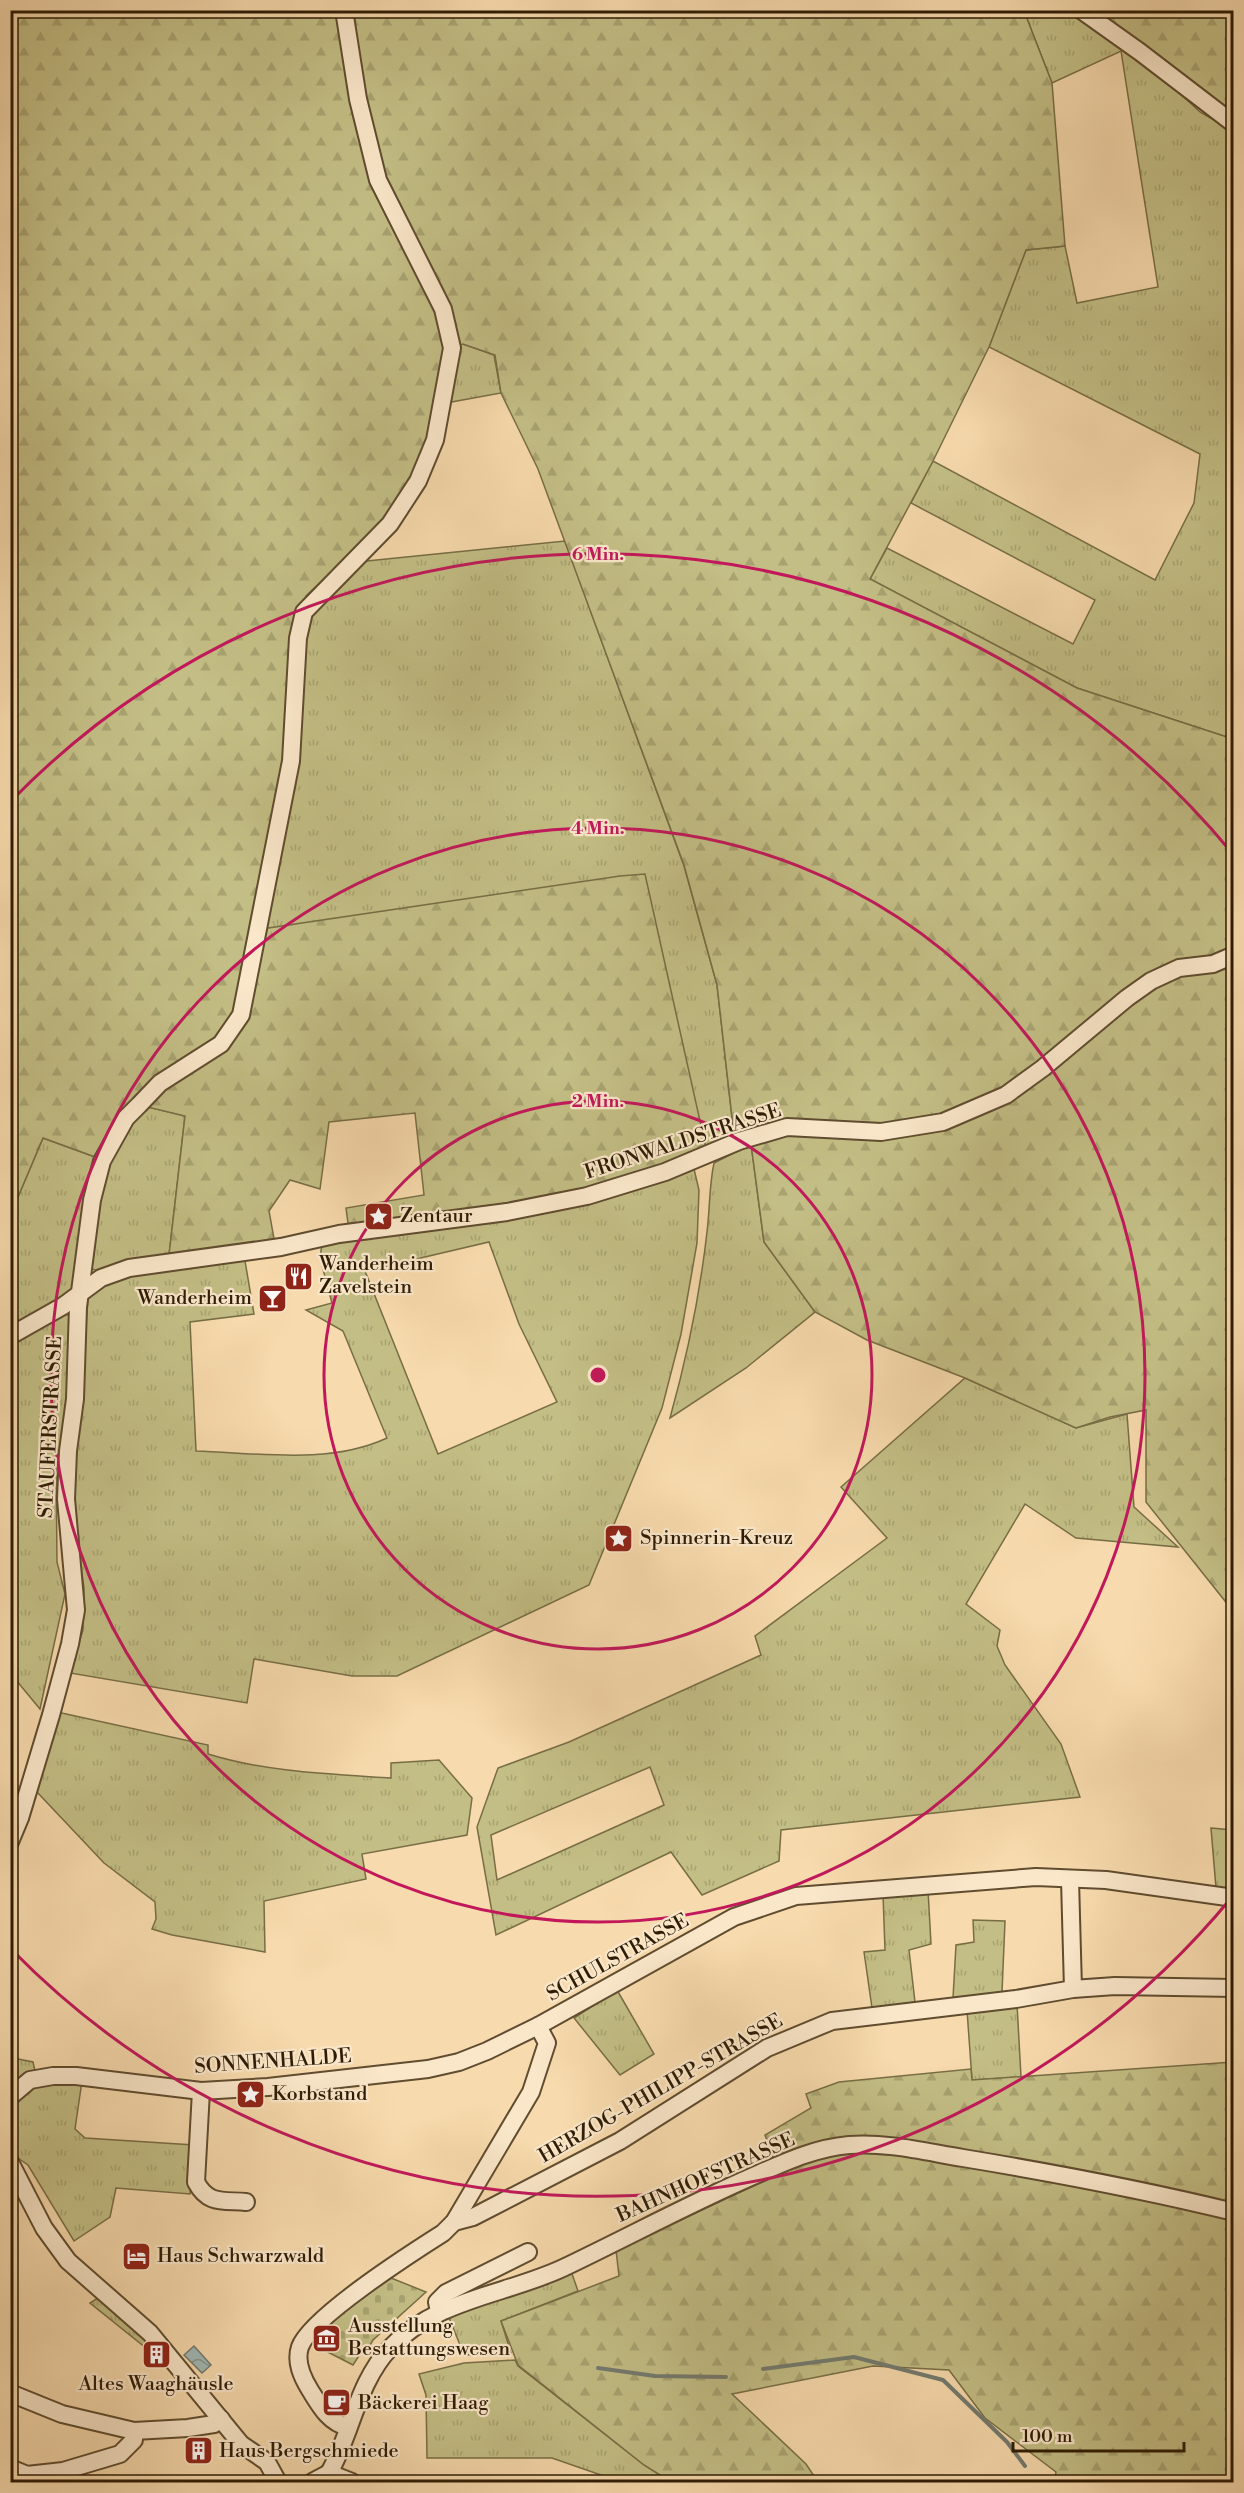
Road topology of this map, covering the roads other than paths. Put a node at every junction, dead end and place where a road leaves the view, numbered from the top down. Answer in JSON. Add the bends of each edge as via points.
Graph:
{"nodes":[{"id":1,"x":344,"y":10,"type":"edge"},
{"id":2,"x":1081,"y":10,"type":"edge"},
{"id":3,"x":1233,"y":124,"type":"edge"},
{"id":4,"x":1233,"y":955,"type":"edge"},
{"id":5,"x":80,"y":1292,"type":"junction"},
{"id":6,"x":10,"y":1336,"type":"edge"},
{"id":7,"x":10,"y":1842,"type":"edge"},
{"id":8,"x":1070,"y":1880,"type":"junction"},
{"id":9,"x":1233,"y":1898,"type":"edge"},
{"id":10,"x":1233,"y":1988,"type":"edge"},
{"id":11,"x":1072,"y":1989,"type":"junction"},
{"id":12,"x":538,"y":2026,"type":"junction"},
{"id":13,"x":201,"y":2091,"type":"junction"},
{"id":14,"x":10,"y":2097,"type":"edge"},
{"id":15,"x":10,"y":2162,"type":"edge"},
{"id":16,"x":246,"y":2202,"type":"dead end"},
{"id":17,"x":1233,"y":2212,"type":"edge"},
{"id":18,"x":454,"y":2222,"type":"junction"},
{"id":19,"x":528,"y":2252,"type":"dead end"},
{"id":20,"x":439,"y":2312,"type":"junction"},
{"id":21,"x":10,"y":2393,"type":"edge"},
{"id":22,"x":221,"y":2419,"type":"junction"},
{"id":23,"x":348,"y":2427,"type":"junction"},
{"id":24,"x":134,"y":2431,"type":"junction"},
{"id":25,"x":10,"y":2468,"type":"edge"},
{"id":26,"x":329,"y":2473,"type":"junction"},
{"id":27,"x":27,"y":2479,"type":"edge"},
{"id":28,"x":278,"y":2482,"type":"edge"},
{"id":29,"x":312,"y":2482,"type":"edge"},
{"id":30,"x":352,"y":2482,"type":"edge"}],
"edges":[{"from":1,"to":5,"type":"street","name":"STAUFERSTRASSE","via":[[358,99],[378,180],[443,309],[452,348],[435,440],[418,481],[390,524],[304,612],[298,638],[291,760],[242,1015],[221,1044],[160,1083],[126,1118],[109,1146],[92,1200]]},
{"from":2,"to":3,"type":"street"},
{"from":4,"to":5,"type":"street","name":"FRONWALDSTRASSE","via":[[1213,964],[1179,968],[1151,981],[1006,1095],[943,1122],[881,1132],[787,1127],[587,1196],[507,1212],[129,1268],[101,1278]]},
{"from":5,"to":6,"type":"street","name":"FRONWALDSTRASSE"},
{"from":5,"to":7,"type":"street","name":"STAUFERSTRASSE","via":[[66,1499],[76,1610],[51,1715]]},
{"from":8,"to":9,"type":"street","name":"SCHULSTRASSE","via":[[1106,1880]]},
{"from":8,"to":11,"type":"street"},
{"from":8,"to":12,"type":"street","name":"SCHULSTRASSE","via":[[1036,1877],[786,1899],[734,1917]]},
{"from":10,"to":11,"type":"street","name":"HERZOG-PHILIPP-STRASSE"},
{"from":11,"to":18,"type":"street","name":"HERZOG-PHILIPP-STRASSE","via":[[995,2002],[832,2020],[767,2049],[620,2141],[474,2217]]},
{"from":12,"to":13,"type":"street","name":"SONNENHALDE","via":[[488,2051],[428,2069]]},
{"from":12,"to":18,"type":"street","name":"SCHULSTRASSE","via":[[547,2043],[531,2092]]},
{"from":13,"to":14,"type":"street","name":"SONNENHALDE","via":[[53,2076],[30,2080]]},
{"from":13,"to":16,"type":"street","via":[[196,2182],[211,2200]]},
{"from":15,"to":22,"type":"street","via":[[44,2228],[68,2261],[165,2348]]},
{"from":17,"to":20,"type":"street","name":"BAHNHOFSTRASSE","via":[[1024,2168],[889,2146],[851,2145],[791,2160],[526,2284]]},
{"from":18,"to":23,"type":"street","name":"SCHULSTRASSE","via":[[351,2296],[303,2339],[297,2359],[304,2380],[336,2425]]},
{"from":19,"to":20,"type":"street","via":[[446,2293],[437,2302]]},
{"from":20,"to":23,"type":"street","name":"BAHNHOFSTRASSE","via":[[391,2347],[374,2368]]},
{"from":21,"to":24,"type":"street","via":[[62,2414]]},
{"from":22,"to":24,"type":"street","via":[[188,2428]]},
{"from":22,"to":28,"type":"street","via":[[241,2444],[267,2462]]},
{"from":23,"to":26,"type":"street","name":"BAHNHOFSTRASSE"},
{"from":24,"to":27,"type":"street","via":[[134,2440],[120,2454]]},
{"from":25,"to":27,"type":"street"},
{"from":26,"to":29,"type":"street"},
{"from":26,"to":30,"type":"street"}]}
